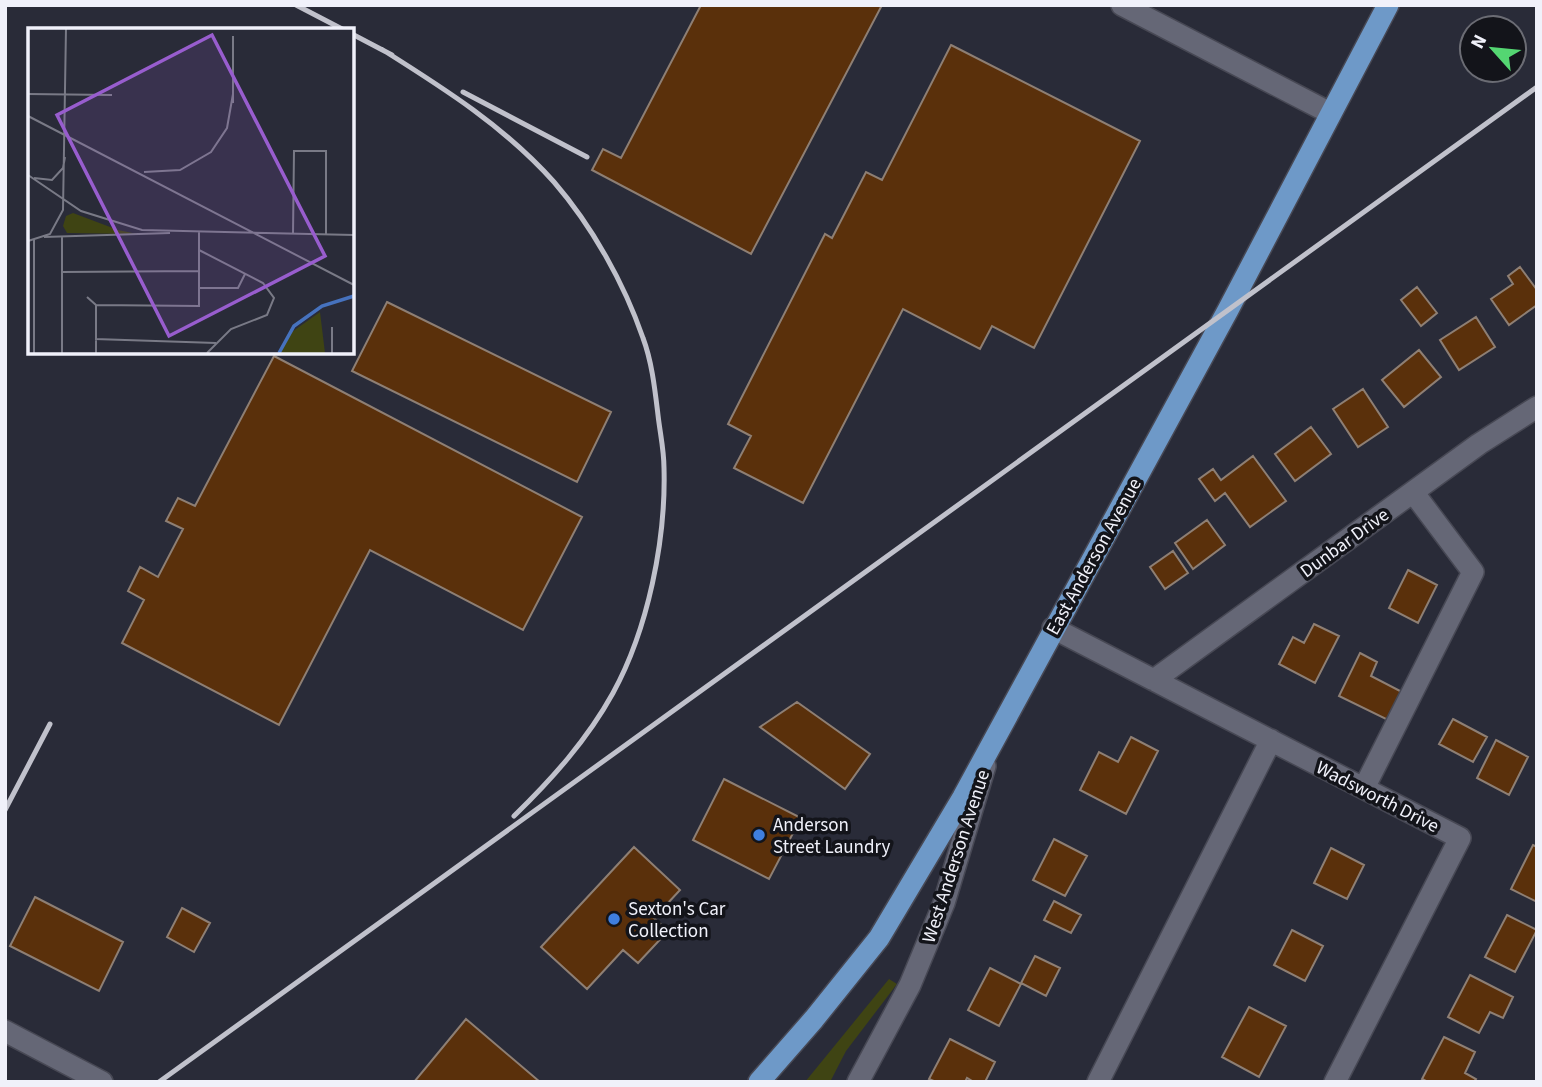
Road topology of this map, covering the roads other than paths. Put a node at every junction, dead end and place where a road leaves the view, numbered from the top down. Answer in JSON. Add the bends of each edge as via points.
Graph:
{"nodes":[{"id":1,"x":1122,"y":5,"type":"edge"},
{"id":2,"x":1388,"y":5,"type":"edge"},
{"id":3,"x":1330,"y":113,"type":"junction"},
{"id":4,"x":1537,"y":407,"type":"edge"},
{"id":5,"x":1413,"y":492,"type":"junction"},
{"id":6,"x":1053,"y":628,"type":"junction"},
{"id":7,"x":1154,"y":680,"type":"junction"},
{"id":8,"x":1271,"y":740,"type":"junction"},
{"id":9,"x":992,"y":742,"type":"junction"},
{"id":10,"x":1364,"y":789,"type":"junction"},
{"id":11,"x":5,"y":1031,"type":"edge"},
{"id":12,"x":102,"y":1082,"type":"edge"},
{"id":13,"x":759,"y":1082,"type":"edge"},
{"id":14,"x":858,"y":1082,"type":"edge"},
{"id":15,"x":1098,"y":1082,"type":"edge"},
{"id":16,"x":1335,"y":1082,"type":"edge"}],
"edges":[{"from":1,"to":3,"type":"street"},
{"from":2,"to":3,"type":"main road","name":"East Anderson Avenue"},
{"from":3,"to":6,"type":"main road","name":"East Anderson Avenue"},
{"from":4,"to":5,"type":"street","name":"Dunbar Drive"},
{"from":5,"to":7,"type":"street","name":"Dunbar Drive"},
{"from":5,"to":10,"type":"street","via":[[1473,572]]},
{"from":6,"to":7,"type":"street","name":"Wadsworth Drive"},
{"from":6,"to":9,"type":"main road","name":"East Anderson Avenue"},
{"from":7,"to":8,"type":"street","name":"Wadsworth Drive"},
{"from":8,"to":10,"type":"street","name":"Wadsworth Drive"},
{"from":8,"to":15,"type":"street"},
{"from":9,"to":13,"type":"main road","name":"East Anderson Avenue","via":[[879,938]]},
{"from":9,"to":14,"type":"street","name":"West Anderson Avenue","via":[[944,903],[909,985]]},
{"from":10,"to":16,"type":"street","name":"Wadsworth Drive","via":[[1460,838]]},
{"from":11,"to":12,"type":"street"}]}
